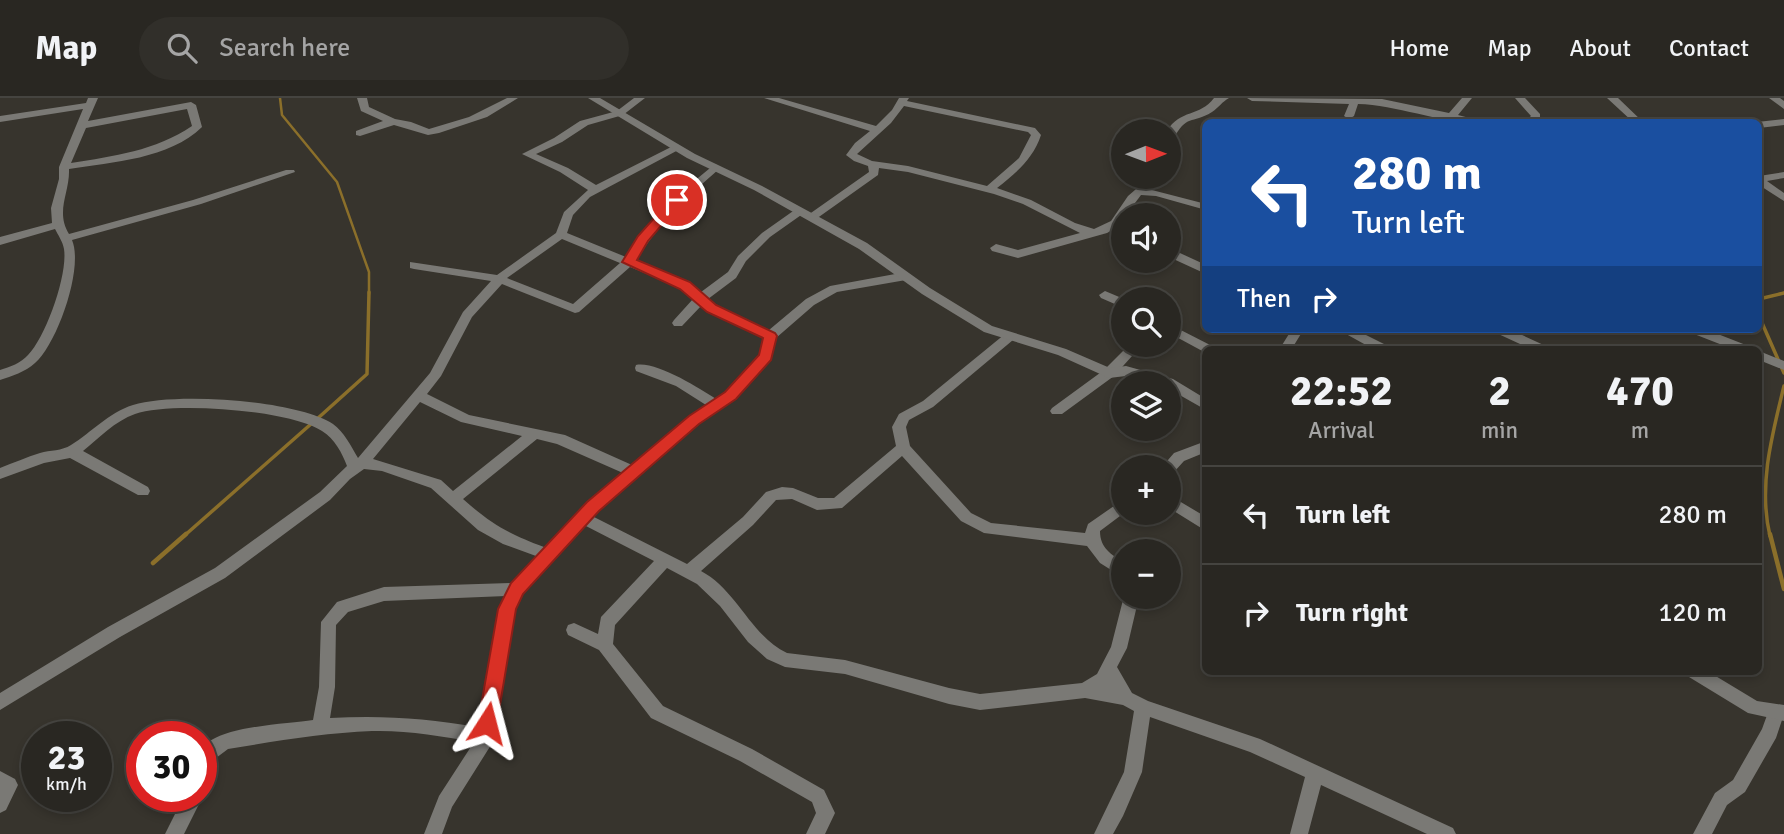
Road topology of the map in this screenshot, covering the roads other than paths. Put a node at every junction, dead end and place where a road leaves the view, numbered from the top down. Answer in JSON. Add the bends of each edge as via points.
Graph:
{"nodes":[{"id":1,"x":362,"y":98,"type":"edge"},
{"id":2,"x":513,"y":98,"type":"edge"},
{"id":3,"x":593,"y":98,"type":"edge"},
{"id":4,"x":640,"y":98,"type":"edge"},
{"id":5,"x":769,"y":98,"type":"edge"},
{"id":6,"x":1224,"y":98,"type":"edge"},
{"id":7,"x":1252,"y":98,"type":"edge"},
{"id":8,"x":1467,"y":98,"type":"edge"},
{"id":9,"x":1520,"y":98,"type":"edge"},
{"id":10,"x":1612,"y":98,"type":"edge"},
{"id":11,"x":1774,"y":98,"type":"edge"},
{"id":12,"x":903,"y":100,"type":"edge"},
{"id":13,"x":1355,"y":100,"type":"junction"},
{"id":14,"x":1381,"y":100,"type":"edge"},
{"id":15,"x":92,"y":101,"type":"edge"},
{"id":16,"x":1784,"y":106,"type":"edge"},
{"id":17,"x":620,"y":113,"type":"junction"},
{"id":18,"x":1349,"y":116,"type":"dead end"},
{"id":19,"x":0,"y":119,"type":"edge"},
{"id":20,"x":1454,"y":119,"type":"edge"},
{"id":21,"x":1533,"y":119,"type":"edge"},
{"id":22,"x":1635,"y":119,"type":"edge"},
{"id":23,"x":1181,"y":121,"type":"edge"},
{"id":24,"x":393,"y":122,"type":"junction"},
{"id":25,"x":1784,"y":122,"type":"edge"},
{"id":26,"x":83,"y":125,"type":"junction"},
{"id":27,"x":1762,"y":125,"type":"edge"},
{"id":28,"x":878,"y":130,"type":"junction"},
{"id":29,"x":360,"y":133,"type":"dead end"},
{"id":30,"x":677,"y":148,"type":"junction"},
{"id":31,"x":877,"y":166,"type":"junction"},
{"id":32,"x":64,"y":167,"type":"junction"},
{"id":33,"x":715,"y":167,"type":"junction"},
{"id":34,"x":290,"y":172,"type":"dead end"},
{"id":35,"x":1784,"y":175,"type":"edge"},
{"id":36,"x":1762,"y":179,"type":"edge"},
{"id":37,"x":1762,"y":182,"type":"edge"},
{"id":38,"x":1145,"y":189,"type":"edge"},
{"id":39,"x":596,"y":190,"type":"junction"},
{"id":40,"x":987,"y":191,"type":"junction"},
{"id":41,"x":1142,"y":192,"type":"junction"},
{"id":42,"x":1784,"y":198,"type":"edge"},
{"id":43,"x":1202,"y":206,"type":"edge"},
{"id":44,"x":800,"y":211,"type":"junction"},
{"id":45,"x":812,"y":217,"type":"junction"},
{"id":46,"x":57,"y":225,"type":"junction"},
{"id":47,"x":1091,"y":233,"type":"junction"},
{"id":48,"x":561,"y":235,"type":"junction"},
{"id":49,"x":67,"y":238,"type":"junction"},
{"id":50,"x":0,"y":241,"type":"edge"},
{"id":51,"x":996,"y":248,"type":"dead end"},
{"id":52,"x":1181,"y":260,"type":"edge"},
{"id":53,"x":629,"y":262,"type":"junction"},
{"id":54,"x":414,"y":265,"type":"dead end"},
{"id":55,"x":1202,"y":268,"type":"edge"},
{"id":56,"x":906,"y":276,"type":"junction"},
{"id":57,"x":500,"y":279,"type":"junction"},
{"id":58,"x":1105,"y":295,"type":"dead end"},
{"id":59,"x":1111,"y":298,"type":"edge"},
{"id":60,"x":700,"y":299,"type":"junction"},
{"id":61,"x":678,"y":323,"type":"dead end"},
{"id":62,"x":1351,"y":333,"type":"edge"},
{"id":63,"x":1507,"y":333,"type":"edge"},
{"id":64,"x":1703,"y":333,"type":"edge"},
{"id":65,"x":1181,"y":334,"type":"edge"},
{"id":66,"x":770,"y":336,"type":"junction"},
{"id":67,"x":1009,"y":337,"type":"junction"},
{"id":68,"x":1203,"y":346,"type":"edge"},
{"id":69,"x":1378,"y":346,"type":"edge"},
{"id":70,"x":1535,"y":346,"type":"edge"},
{"id":71,"x":1737,"y":346,"type":"edge"},
{"id":72,"x":1762,"y":356,"type":"edge"},
{"id":73,"x":1124,"y":357,"type":"edge"},
{"id":74,"x":1784,"y":366,"type":"edge"},
{"id":75,"x":641,"y":368,"type":"dead end"},
{"id":76,"x":1109,"y":373,"type":"junction"},
{"id":77,"x":0,"y":375,"type":"edge"},
{"id":78,"x":419,"y":396,"type":"junction"},
{"id":79,"x":1202,"y":403,"type":"edge"},
{"id":80,"x":716,"y":405,"type":"junction"},
{"id":81,"x":1057,"y":411,"type":"dead end"},
{"id":82,"x":534,"y":434,"type":"junction"},
{"id":83,"x":902,"y":448,"type":"junction"},
{"id":84,"x":1202,"y":448,"type":"edge"},
{"id":85,"x":72,"y":452,"type":"junction"},
{"id":86,"x":1181,"y":456,"type":"edge"},
{"id":87,"x":358,"y":465,"type":"junction"},
{"id":88,"x":635,"y":472,"type":"junction"},
{"id":89,"x":0,"y":474,"type":"edge"},
{"id":90,"x":143,"y":491,"type":"dead end"},
{"id":91,"x":454,"y":498,"type":"junction"},
{"id":92,"x":1181,"y":509,"type":"edge"},
{"id":93,"x":1111,"y":515,"type":"edge"},
{"id":94,"x":583,"y":518,"type":"junction"},
{"id":95,"x":1202,"y":522,"type":"edge"},
{"id":96,"x":1091,"y":540,"type":"junction"},
{"id":97,"x":547,"y":554,"type":"junction"},
{"id":98,"x":663,"y":562,"type":"junction"},
{"id":99,"x":1111,"y":562,"type":"edge"},
{"id":100,"x":690,"y":571,"type":"junction"},
{"id":101,"x":517,"y":589,"type":"junction"},
{"id":102,"x":1128,"y":609,"type":"edge"},
{"id":103,"x":574,"y":630,"type":"dead end"},
{"id":104,"x":605,"y":645,"type":"junction"},
{"id":105,"x":1109,"y":668,"type":"junction"},
{"id":106,"x":1700,"y":675,"type":"edge"},
{"id":107,"x":1085,"y":690,"type":"junction"},
{"id":108,"x":1126,"y":698,"type":"junction"},
{"id":109,"x":0,"y":702,"type":"edge"},
{"id":110,"x":1143,"y":707,"type":"junction"},
{"id":111,"x":1780,"y":713,"type":"edge"},
{"id":112,"x":320,"y":727,"type":"junction"},
{"id":113,"x":484,"y":736,"type":"junction"},
{"id":114,"x":217,"y":746,"type":"edge"},
{"id":115,"x":1315,"y":772,"type":"junction"},
{"id":116,"x":0,"y":780,"type":"edge"},
{"id":117,"x":0,"y":804,"type":"edge"},
{"id":118,"x":186,"y":812,"type":"edge"},
{"id":119,"x":174,"y":834,"type":"edge"},
{"id":120,"x":433,"y":834,"type":"edge"},
{"id":121,"x":815,"y":834,"type":"edge"},
{"id":122,"x":1103,"y":834,"type":"edge"},
{"id":123,"x":1299,"y":834,"type":"edge"},
{"id":124,"x":1447,"y":834,"type":"edge"},
{"id":125,"x":1702,"y":834,"type":"edge"}],
"edges":[{"from":1,"to":24,"type":"street","via":[[364,109]]},
{"from":2,"to":24,"type":"street","via":[[428,132],[411,123]]},
{"from":3,"to":17,"type":"street"},
{"from":4,"to":17,"type":"street"},
{"from":5,"to":28,"type":"street"},
{"from":6,"to":23,"type":"street"},
{"from":7,"to":13,"type":"street"},
{"from":8,"to":20,"type":"street"},
{"from":9,"to":21,"type":"street","via":[[1537,116]]},
{"from":10,"to":22,"type":"street"},
{"from":11,"to":16,"type":"street"},
{"from":12,"to":28,"type":"street"},
{"from":12,"to":40,"type":"street","via":[[1031,130],[1035,135],[1030,152]]},
{"from":13,"to":14,"type":"street"},
{"from":13,"to":18,"type":"street"},
{"from":14,"to":20,"type":"street"},
{"from":15,"to":19,"type":"street"},
{"from":15,"to":26,"type":"street"},
{"from":17,"to":30,"type":"street"},
{"from":17,"to":39,"type":"street","via":[[584,123],[527,154]]},
{"from":24,"to":29,"type":"street"},
{"from":25,"to":27,"type":"street"},
{"from":26,"to":32,"type":"street"},
{"from":26,"to":32,"type":"street","via":[[191,105],[197,127],[162,147]]},
{"from":28,"to":31,"type":"street","via":[[851,155]]},
{"from":30,"to":33,"type":"street"},
{"from":30,"to":39,"type":"street"},
{"from":31,"to":40,"type":"street"},
{"from":31,"to":45,"type":"street","via":[[874,173]]},
{"from":32,"to":46,"type":"street"},
{"from":33,"to":44,"type":"street"},
{"from":33,"to":53,"type":"street","via":[[669,207]]},
{"from":34,"to":49,"type":"street"},
{"from":35,"to":36,"type":"street"},
{"from":37,"to":42,"type":"street"},
{"from":38,"to":41,"type":"street"},
{"from":39,"to":48,"type":"street","via":[[572,208]]},
{"from":40,"to":47,"type":"street","via":[[1026,202]]},
{"from":41,"to":43,"type":"street"},
{"from":41,"to":47,"type":"street","via":[[1110,228]]},
{"from":44,"to":45,"type":"street"},
{"from":44,"to":60,"type":"street","via":[[766,235],[732,275]]},
{"from":45,"to":56,"type":"street"},
{"from":46,"to":49,"type":"street"},
{"from":46,"to":50,"type":"street"},
{"from":47,"to":51,"type":"street","via":[[1018,254]]},
{"from":48,"to":53,"type":"street"},
{"from":48,"to":57,"type":"street"},
{"from":49,"to":77,"type":"street","via":[[67,274],[49,333],[25,365]]},
{"from":52,"to":55,"type":"street"},
{"from":53,"to":57,"type":"street","via":[[575,309]]},
{"from":53,"to":60,"type":"street","via":[[685,285]]},
{"from":54,"to":57,"type":"street"},
{"from":56,"to":66,"type":"street","via":[[834,289],[810,302]]},
{"from":56,"to":67,"type":"street"},
{"from":57,"to":78,"type":"street","via":[[467,315],[435,376]]},
{"from":58,"to":59,"type":"street"},
{"from":60,"to":61,"type":"street"},
{"from":60,"to":66,"type":"street"},
{"from":62,"to":69,"type":"street"},
{"from":63,"to":70,"type":"street"},
{"from":64,"to":71,"type":"street"},
{"from":65,"to":68,"type":"street"},
{"from":66,"to":80,"type":"street","via":[[766,357]]},
{"from":67,"to":76,"type":"street","via":[[1062,352]]},
{"from":67,"to":83,"type":"street","via":[[939,395],[904,417],[899,427]]},
{"from":72,"to":74,"type":"street"},
{"from":73,"to":76,"type":"street"},
{"from":75,"to":80,"type":"street","via":[[681,383]]},
{"from":76,"to":79,"type":"street","via":[[1144,374]]},
{"from":76,"to":81,"type":"street"},
{"from":78,"to":82,"type":"street","via":[[466,419]]},
{"from":78,"to":87,"type":"street"},
{"from":80,"to":88,"type":"street"},
{"from":82,"to":88,"type":"street","via":[[560,439]]},
{"from":82,"to":91,"type":"street"},
{"from":83,"to":96,"type":"street","via":[[966,517],[989,529]]},
{"from":83,"to":100,"type":"street","via":[[837,504],[817,504],[793,494],[771,496]]},
{"from":84,"to":86,"type":"street"},
{"from":85,"to":87,"type":"street","via":[[111,421],[138,408],[245,407],[315,421],[344,444]]},
{"from":85,"to":89,"type":"street"},
{"from":85,"to":90,"type":"street"},
{"from":87,"to":91,"type":"street","via":[[422,477]]},
{"from":87,"to":109,"type":"street","via":[[325,496],[220,573]]},
{"from":88,"to":94,"type":"street"},
{"from":91,"to":97,"type":"street","via":[[483,526]]},
{"from":92,"to":95,"type":"street"},
{"from":93,"to":96,"type":"street","via":[[1093,528]]},
{"from":94,"to":97,"type":"street"},
{"from":94,"to":98,"type":"street"},
{"from":96,"to":99,"type":"street"},
{"from":97,"to":101,"type":"street"},
{"from":98,"to":100,"type":"street"},
{"from":98,"to":104,"type":"street","via":[[607,622]]},
{"from":100,"to":107,"type":"street","via":[[726,601],[754,637],[785,660],[845,667],[981,702]]},
{"from":101,"to":112,"type":"street","via":[[384,594],[343,607],[329,622],[327,687]]},
{"from":101,"to":113,"type":"street","via":[[507,609]]},
{"from":102,"to":105,"type":"street"},
{"from":103,"to":104,"type":"street"},
{"from":104,"to":121,"type":"street","via":[[657,712],[818,796],[826,813]]},
{"from":105,"to":107,"type":"street","via":[[1103,679]]},
{"from":105,"to":108,"type":"street"},
{"from":106,"to":111,"type":"street","via":[[1747,704]]},
{"from":107,"to":108,"type":"street"},
{"from":108,"to":110,"type":"street"},
{"from":110,"to":115,"type":"street","via":[[1254,745]]},
{"from":110,"to":122,"type":"street","via":[[1133,772]]},
{"from":111,"to":125,"type":"street","via":[[1739,786],[1721,799]]},
{"from":112,"to":113,"type":"street","via":[[375,723]]},
{"from":112,"to":114,"type":"street","via":[[224,741]]},
{"from":113,"to":120,"type":"street","via":[[445,802]]},
{"from":115,"to":123,"type":"street"},
{"from":115,"to":124,"type":"street"},
{"from":116,"to":117,"type":"street","via":[[9,785]]},
{"from":118,"to":119,"type":"street"}]}
